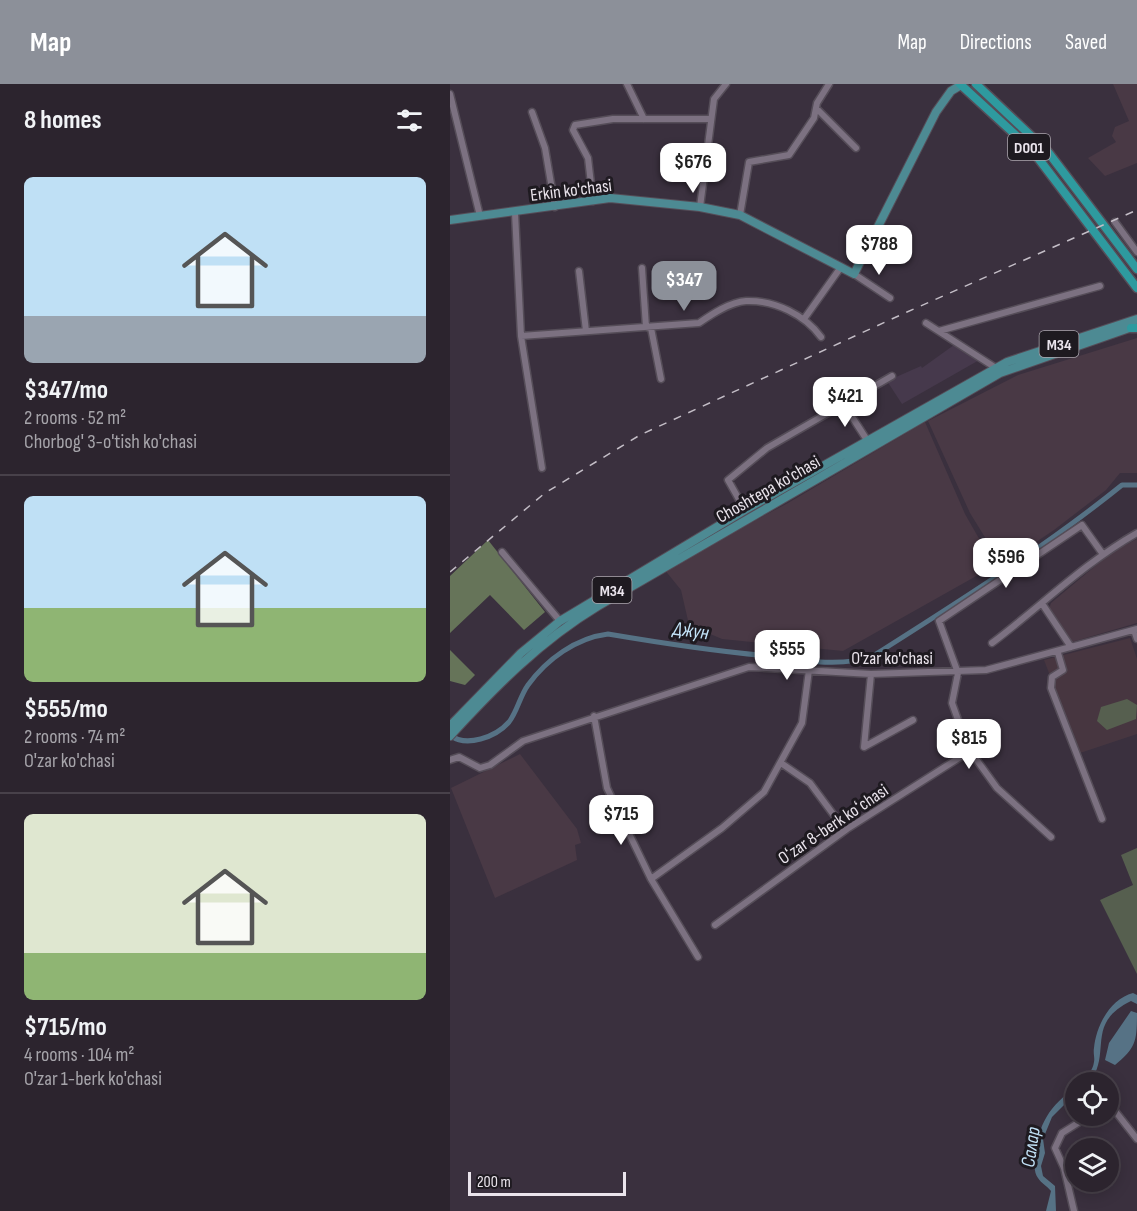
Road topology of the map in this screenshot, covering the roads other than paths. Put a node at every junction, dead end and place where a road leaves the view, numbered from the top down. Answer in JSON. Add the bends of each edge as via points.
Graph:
{"nodes":[{"id":1,"x":627,"y":84,"type":"edge"},
{"id":2,"x":726,"y":84,"type":"edge"},
{"id":3,"x":829,"y":84,"type":"edge"},
{"id":4,"x":961,"y":84,"type":"edge"},
{"id":5,"x":976,"y":84,"type":"edge"},
{"id":6,"x":450,"y":94,"type":"edge"},
{"id":7,"x":818,"y":110,"type":"junction"},
{"id":8,"x":532,"y":112,"type":"dead end"},
{"id":9,"x":644,"y":119,"type":"junction"},
{"id":10,"x":710,"y":119,"type":"junction"},
{"id":11,"x":856,"y":147,"type":"dead end"},
{"id":12,"x":593,"y":201,"type":"junction"},
{"id":13,"x":555,"y":207,"type":"junction"},
{"id":14,"x":700,"y":207,"type":"junction"},
{"id":15,"x":515,"y":213,"type":"junction"},
{"id":16,"x":740,"y":215,"type":"junction"},
{"id":17,"x":480,"y":216,"type":"junction"},
{"id":18,"x":450,"y":220,"type":"edge"},
{"id":19,"x":1115,"y":222,"type":"dead end"},
{"id":20,"x":1136,"y":250,"type":"edge"},
{"id":21,"x":841,"y":267,"type":"junction"},
{"id":22,"x":642,"y":268,"type":"dead end"},
{"id":23,"x":1137,"y":269,"type":"edge"},
{"id":24,"x":579,"y":271,"type":"dead end"},
{"id":25,"x":854,"y":274,"type":"junction"},
{"id":26,"x":1100,"y":286,"type":"dead end"},
{"id":27,"x":1137,"y":288,"type":"edge"},
{"id":28,"x":890,"y":298,"type":"dead end"},
{"id":29,"x":804,"y":319,"type":"junction"},
{"id":30,"x":1137,"y":319,"type":"edge"},
{"id":31,"x":926,"y":322,"type":"dead end"},
{"id":32,"x":1135,"y":327,"type":"edge"},
{"id":33,"x":651,"y":328,"type":"junction"},
{"id":34,"x":586,"y":331,"type":"junction"},
{"id":35,"x":939,"y":331,"type":"junction"},
{"id":36,"x":521,"y":336,"type":"junction"},
{"id":37,"x":821,"y":337,"type":"dead end"},
{"id":38,"x":999,"y":370,"type":"junction"},
{"id":39,"x":892,"y":376,"type":"dead end"},
{"id":40,"x":661,"y":379,"type":"dead end"},
{"id":41,"x":843,"y":403,"type":"junction"},
{"id":42,"x":867,"y":440,"type":"junction"},
{"id":43,"x":542,"y":468,"type":"dead end"},
{"id":44,"x":786,"y":492,"type":"junction"},
{"id":45,"x":745,"y":510,"type":"junction"},
{"id":46,"x":1137,"y":533,"type":"edge"},
{"id":47,"x":502,"y":552,"type":"dead end"},
{"id":48,"x":1102,"y":553,"type":"junction"},
{"id":49,"x":1042,"y":605,"type":"junction"},
{"id":50,"x":560,"y":621,"type":"junction"},
{"id":51,"x":1135,"y":629,"type":"edge"},
{"id":52,"x":1137,"y":639,"type":"edge"},
{"id":53,"x":992,"y":643,"type":"dead end"},
{"id":54,"x":1071,"y":647,"type":"junction"},
{"id":55,"x":1058,"y":652,"type":"junction"},
{"id":56,"x":809,"y":670,"type":"junction"},
{"id":57,"x":958,"y":673,"type":"junction"},
{"id":58,"x":871,"y":674,"type":"junction"},
{"id":59,"x":594,"y":716,"type":"junction"},
{"id":60,"x":462,"y":718,"type":"junction"},
{"id":61,"x":913,"y":720,"type":"dead end"},
{"id":62,"x":450,"y":726,"type":"edge"},
{"id":63,"x":450,"y":736,"type":"edge"},
{"id":64,"x":970,"y":751,"type":"junction"},
{"id":65,"x":450,"y":760,"type":"edge"},
{"id":66,"x":781,"y":764,"type":"junction"},
{"id":67,"x":1102,"y":819,"type":"dead end"},
{"id":68,"x":848,"y":829,"type":"junction"},
{"id":69,"x":1051,"y":837,"type":"dead end"},
{"id":70,"x":651,"y":879,"type":"junction"},
{"id":71,"x":715,"y":925,"type":"dead end"},
{"id":72,"x":698,"y":957,"type":"dead end"},
{"id":73,"x":1119,"y":1116,"type":"edge"},
{"id":74,"x":1072,"y":1126,"type":"edge"},
{"id":75,"x":1137,"y":1139,"type":"edge"},
{"id":76,"x":1074,"y":1211,"type":"edge"}],
"edges":[{"from":1,"to":9,"type":"street"},
{"from":2,"to":10,"type":"street","via":[[714,99]]},
{"from":3,"to":7,"type":"street","via":[[816,104]]},
{"from":4,"to":25,"type":"main road","via":[[936,112]]},
{"from":4,"to":27,"type":"highway","number":"D001","via":[[1032,150]]},
{"from":5,"to":23,"type":"highway","number":"D001","via":[[1048,152]]},
{"from":6,"to":17,"type":"street"},
{"from":7,"to":11,"type":"street"},
{"from":7,"to":16,"type":"street","via":[[789,156],[751,160]]},
{"from":8,"to":13,"type":"street","via":[[545,148]]},
{"from":9,"to":10,"type":"street"},
{"from":9,"to":12,"type":"street","via":[[613,119],[574,126],[588,158]]},
{"from":10,"to":14,"type":"street"},
{"from":12,"to":13,"type":"main road","name":"Erkin ko'chasi"},
{"from":12,"to":14,"type":"main road","name":"Erkin ko'chasi","via":[[610,198]]},
{"from":13,"to":15,"type":"main road","name":"Erkin ko'chasi"},
{"from":14,"to":16,"type":"main road","name":"Erkin ko'chasi"},
{"from":15,"to":17,"type":"main road","name":"Erkin ko'chasi"},
{"from":15,"to":36,"type":"street"},
{"from":16,"to":21,"type":"main road","name":"Erkin ko'chasi"},
{"from":17,"to":18,"type":"main road","name":"Erkin ko'chasi"},
{"from":19,"to":20,"type":"street"},
{"from":21,"to":25,"type":"main road","name":"Erkin ko'chasi"},
{"from":21,"to":29,"type":"street"},
{"from":22,"to":33,"type":"street","via":[[646,327]]},
{"from":24,"to":34,"type":"street"},
{"from":25,"to":28,"type":"street","name":"Erkin ko'chasi"},
{"from":26,"to":35,"type":"street"},
{"from":29,"to":33,"type":"street","via":[[785,309],[746,301],[699,323]]},
{"from":29,"to":37,"type":"street"},
{"from":30,"to":38,"type":"main road","name":"Choshtepa ko'chasi","number":"M34","via":[[1017,357]]},
{"from":31,"to":35,"type":"street"},
{"from":32,"to":38,"type":"main road","name":"Choshtepa ko'chasi","number":"M34"},
{"from":33,"to":34,"type":"street"},
{"from":33,"to":40,"type":"street"},
{"from":34,"to":36,"type":"street"},
{"from":35,"to":38,"type":"street"},
{"from":36,"to":43,"type":"street"},
{"from":38,"to":42,"type":"main road","name":"Choshtepa ko'chasi","number":"M34"},
{"from":38,"to":44,"type":"main road","name":"Choshtepa ko'chasi","number":"M34"},
{"from":39,"to":41,"type":"street"},
{"from":41,"to":42,"type":"street"},
{"from":41,"to":45,"type":"street","via":[[767,448],[728,480]]},
{"from":42,"to":44,"type":"main road","name":"Choshtepa ko'chasi","number":"M34"},
{"from":44,"to":45,"type":"main road","name":"Choshtepa ko'chasi","number":"M34"},
{"from":44,"to":60,"type":"main road","name":"Choshtepa ko'chasi","number":"M34","via":[[575,620],[516,667]]},
{"from":45,"to":50,"type":"main road","name":"Choshtepa ko'chasi","number":"M34"},
{"from":46,"to":48,"type":"street"},
{"from":47,"to":50,"type":"street"},
{"from":48,"to":49,"type":"street"},
{"from":48,"to":57,"type":"street","via":[[1082,525],[939,621]]},
{"from":49,"to":53,"type":"street"},
{"from":49,"to":54,"type":"street"},
{"from":50,"to":60,"type":"main road","name":"Choshtepa ko'chasi","number":"M34","via":[[521,653]]},
{"from":51,"to":52,"type":"street"},
{"from":51,"to":54,"type":"street","name":"O'zar ko'chasi"},
{"from":54,"to":55,"type":"street","name":"O'zar ko'chasi"},
{"from":55,"to":57,"type":"street","name":"O'zar ko'chasi","via":[[1003,668]]},
{"from":55,"to":67,"type":"street","via":[[1063,669],[1052,677],[1051,688]]},
{"from":56,"to":58,"type":"street","name":"O'zar ko'chasi"},
{"from":56,"to":59,"type":"street","name":"O'zar ko'chasi","via":[[749,667]]},
{"from":56,"to":66,"type":"street","via":[[802,723]]},
{"from":57,"to":58,"type":"street","name":"O'zar ko'chasi"},
{"from":57,"to":64,"type":"street","via":[[952,703]]},
{"from":58,"to":61,"type":"street","via":[[864,747]]},
{"from":59,"to":65,"type":"street","name":"O'zar ko'chasi","via":[[523,741],[490,765],[480,768],[459,757]]},
{"from":59,"to":70,"type":"street","via":[[607,788]]},
{"from":60,"to":62,"type":"main road","name":"Choshtepa ko'chasi","number":"M34"},
{"from":60,"to":63,"type":"main road","name":"Choshtepa ko'chasi","number":"M34"},
{"from":64,"to":68,"type":"street","name":"Oʻzar 8-berk koʻchasi"},
{"from":64,"to":69,"type":"street","via":[[997,788]]},
{"from":66,"to":68,"type":"street","via":[[810,783]]},
{"from":66,"to":70,"type":"street","via":[[764,792]]},
{"from":68,"to":71,"type":"street","name":"Oʻzar 8-berk koʻchasi"},
{"from":70,"to":72,"type":"street"},
{"from":73,"to":75,"type":"street"},
{"from":74,"to":76,"type":"street","via":[[1062,1132],[1055,1148]]}]}
